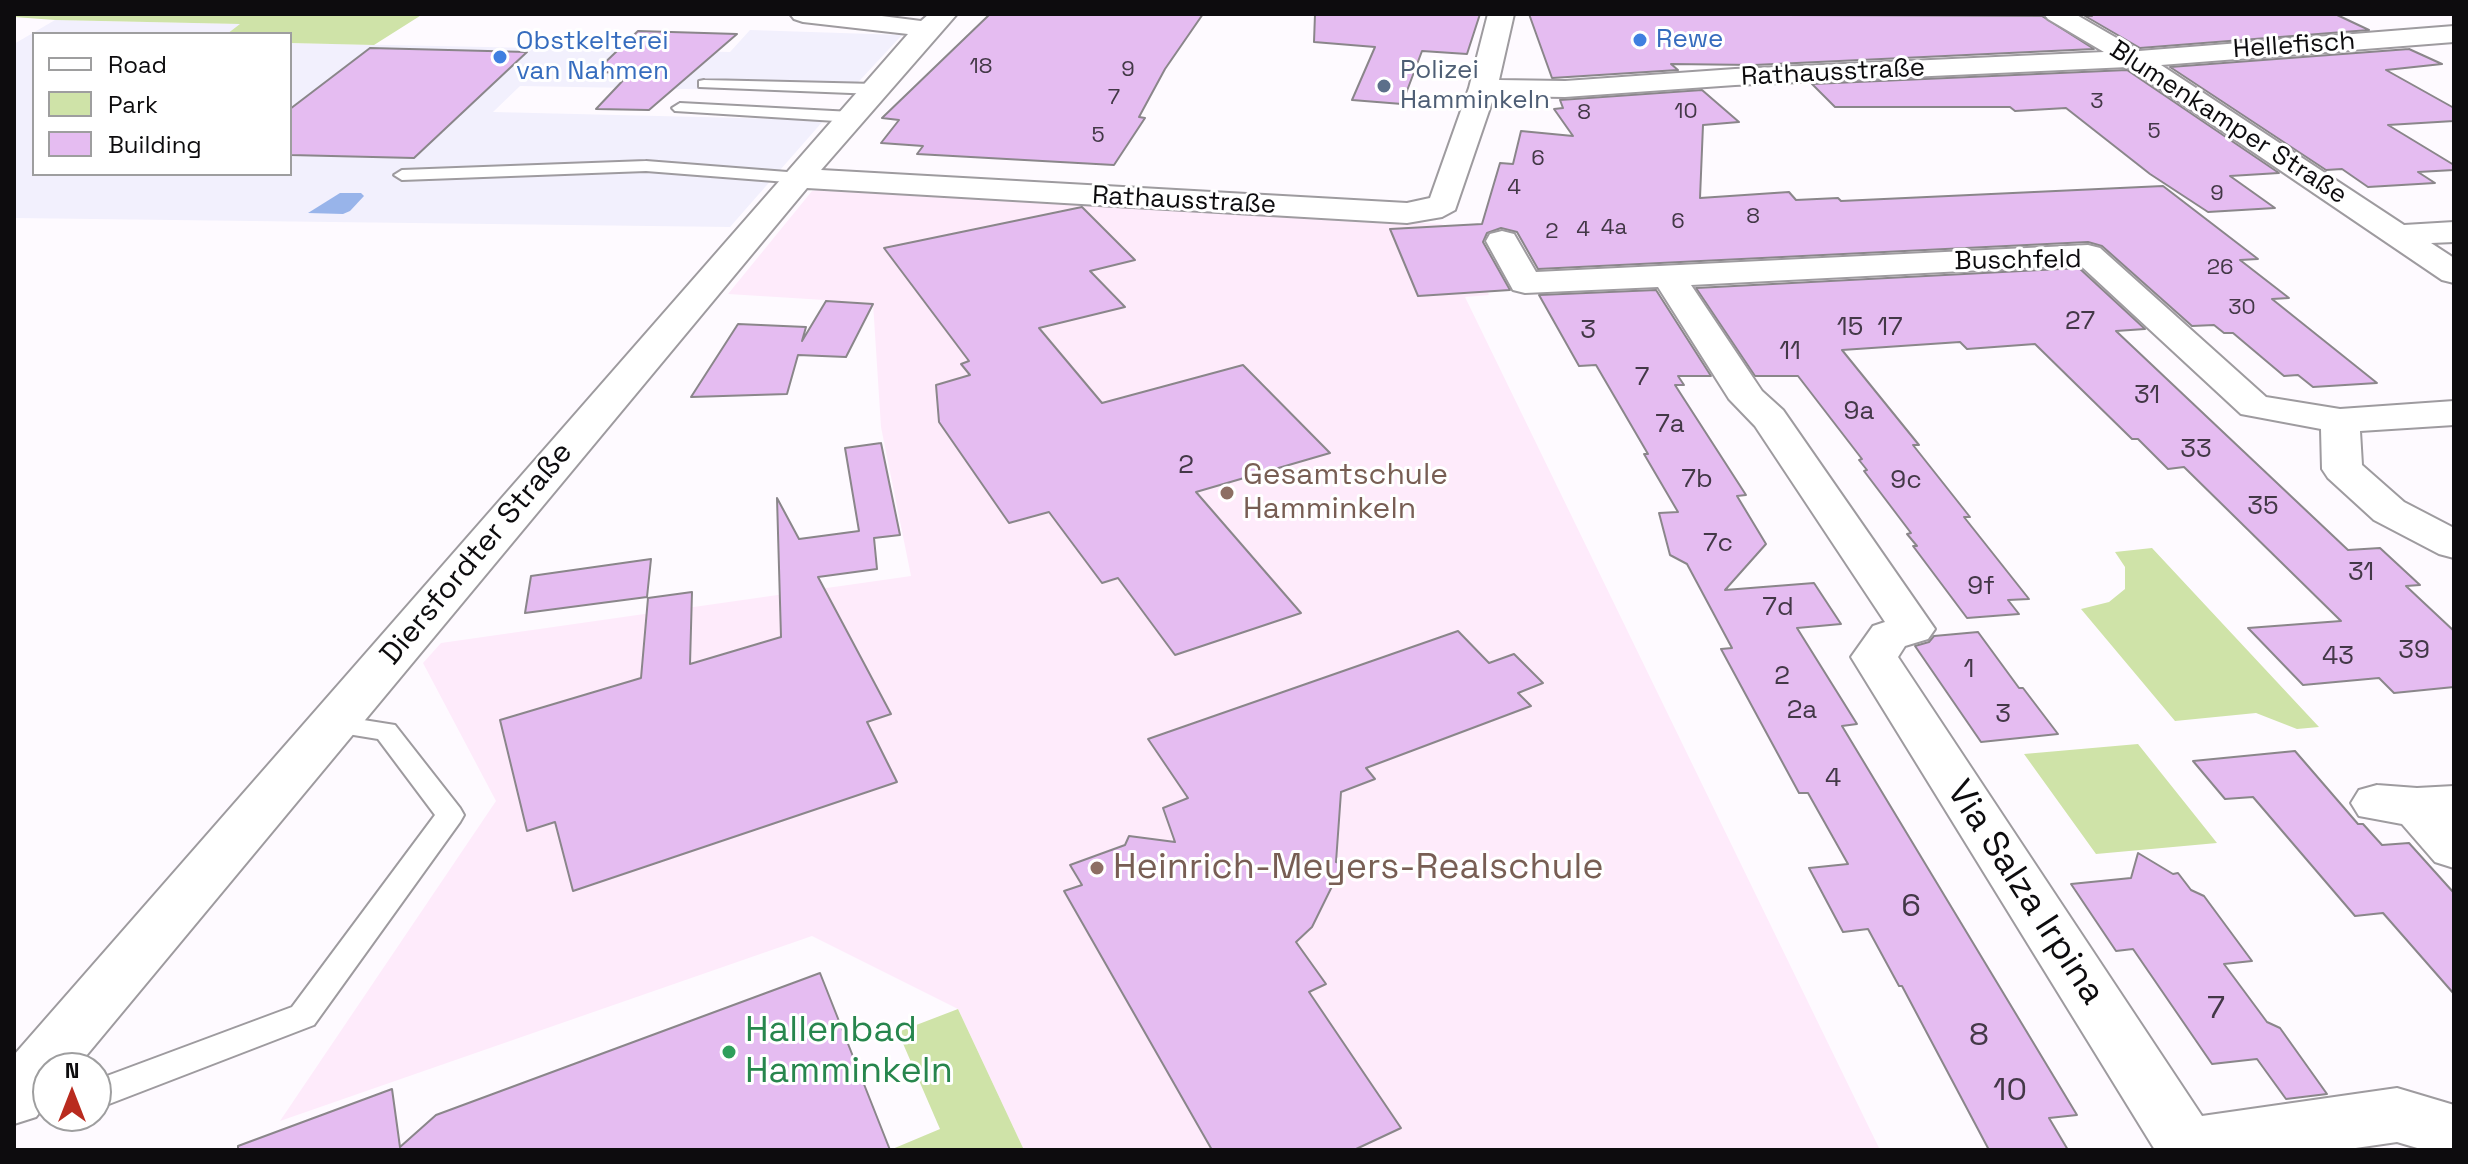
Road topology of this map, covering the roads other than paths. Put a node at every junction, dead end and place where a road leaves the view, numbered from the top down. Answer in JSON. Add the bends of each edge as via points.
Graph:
{"nodes":[{"id":1,"x":803,"y":14,"type":"edge"},
{"id":2,"x":1501,"y":14,"type":"edge"},
{"id":3,"x":2057,"y":14,"type":"edge"},
{"id":4,"x":935,"y":22,"type":"edge"},
{"id":5,"x":2454,"y":34,"type":"edge"},
{"id":6,"x":2134,"y":59,"type":"junction"},
{"id":7,"x":704,"y":84,"type":"dead end"},
{"id":8,"x":1483,"y":88,"type":"junction"},
{"id":9,"x":864,"y":103,"type":"junction"},
{"id":10,"x":680,"y":108,"type":"dead end"},
{"id":11,"x":402,"y":175,"type":"dead end"},
{"id":12,"x":800,"y":178,"type":"junction"},
{"id":13,"x":2454,"y":232,"type":"edge"},
{"id":14,"x":2398,"y":235,"type":"junction"},
{"id":15,"x":1502,"y":241,"type":"dead end"},
{"id":16,"x":2454,"y":273,"type":"edge"},
{"id":17,"x":1668,"y":275,"type":"junction"},
{"id":18,"x":2454,"y":413,"type":"edge"},
{"id":19,"x":2340,"y":421,"type":"junction"},
{"id":20,"x":2454,"y":545,"type":"edge"},
{"id":21,"x":332,"y":724,"type":"junction"},
{"id":22,"x":2416,"y":805,"type":"edge"},
{"id":23,"x":2454,"y":848,"type":"edge"},
{"id":24,"x":112,"y":1089,"type":"edge"},
{"id":25,"x":29,"y":1090,"type":"edge"},
{"id":26,"x":2454,"y":1132,"type":"edge"},
{"id":27,"x":2188,"y":1148,"type":"edge"}],
"edges":[{"from":1,"to":4,"type":"street"},
{"from":2,"to":8,"type":"street","name":"Rathausstraße"},
{"from":3,"to":6,"type":"street","name":"Blumenkamper Straße"},
{"from":4,"to":9,"type":"street","name":"Diersfordter Straße"},
{"from":5,"to":6,"type":"street","name":"Hellefisch"},
{"from":6,"to":8,"type":"street","name":"Rathausstraße","via":[[1565,89]]},
{"from":6,"to":14,"type":"street","name":"Blumenkamper Straße"},
{"from":7,"to":9,"type":"lane"},
{"from":8,"to":12,"type":"street","name":"Rathausstraße","via":[[1444,203],[1431,210],[1407,213]]},
{"from":9,"to":10,"type":"lane"},
{"from":9,"to":12,"type":"street","name":"Diersfordter Straße"},
{"from":11,"to":12,"type":"lane","via":[[646,166]]},
{"from":12,"to":21,"type":"street","name":"Diersfordter Straße"},
{"from":13,"to":14,"type":"street"},
{"from":14,"to":16,"type":"street","name":"Blumenkamper Straße"},
{"from":15,"to":17,"type":"street","name":"Buschfeld","via":[[1525,283]]},
{"from":17,"to":19,"type":"street","name":"Buschfeld","via":[[2088,255],[2254,406]]},
{"from":17,"to":27,"type":"street","name":"Via Salza Irpina","via":[[1748,399],[1769,418],[1912,629],[1889,636],[1874,657]]},
{"from":18,"to":19,"type":"street","name":"Buschfeld"},
{"from":19,"to":20,"type":"street","via":[[2342,469],[2389,511]]},
{"from":21,"to":24,"type":"lane","via":[[386,731],[450,815],[303,1016]]},
{"from":21,"to":25,"type":"street","name":"Diersfordter Straße"},
{"from":22,"to":23,"type":"street"},
{"from":26,"to":27,"type":"street","via":[[2397,1115]]}]}
